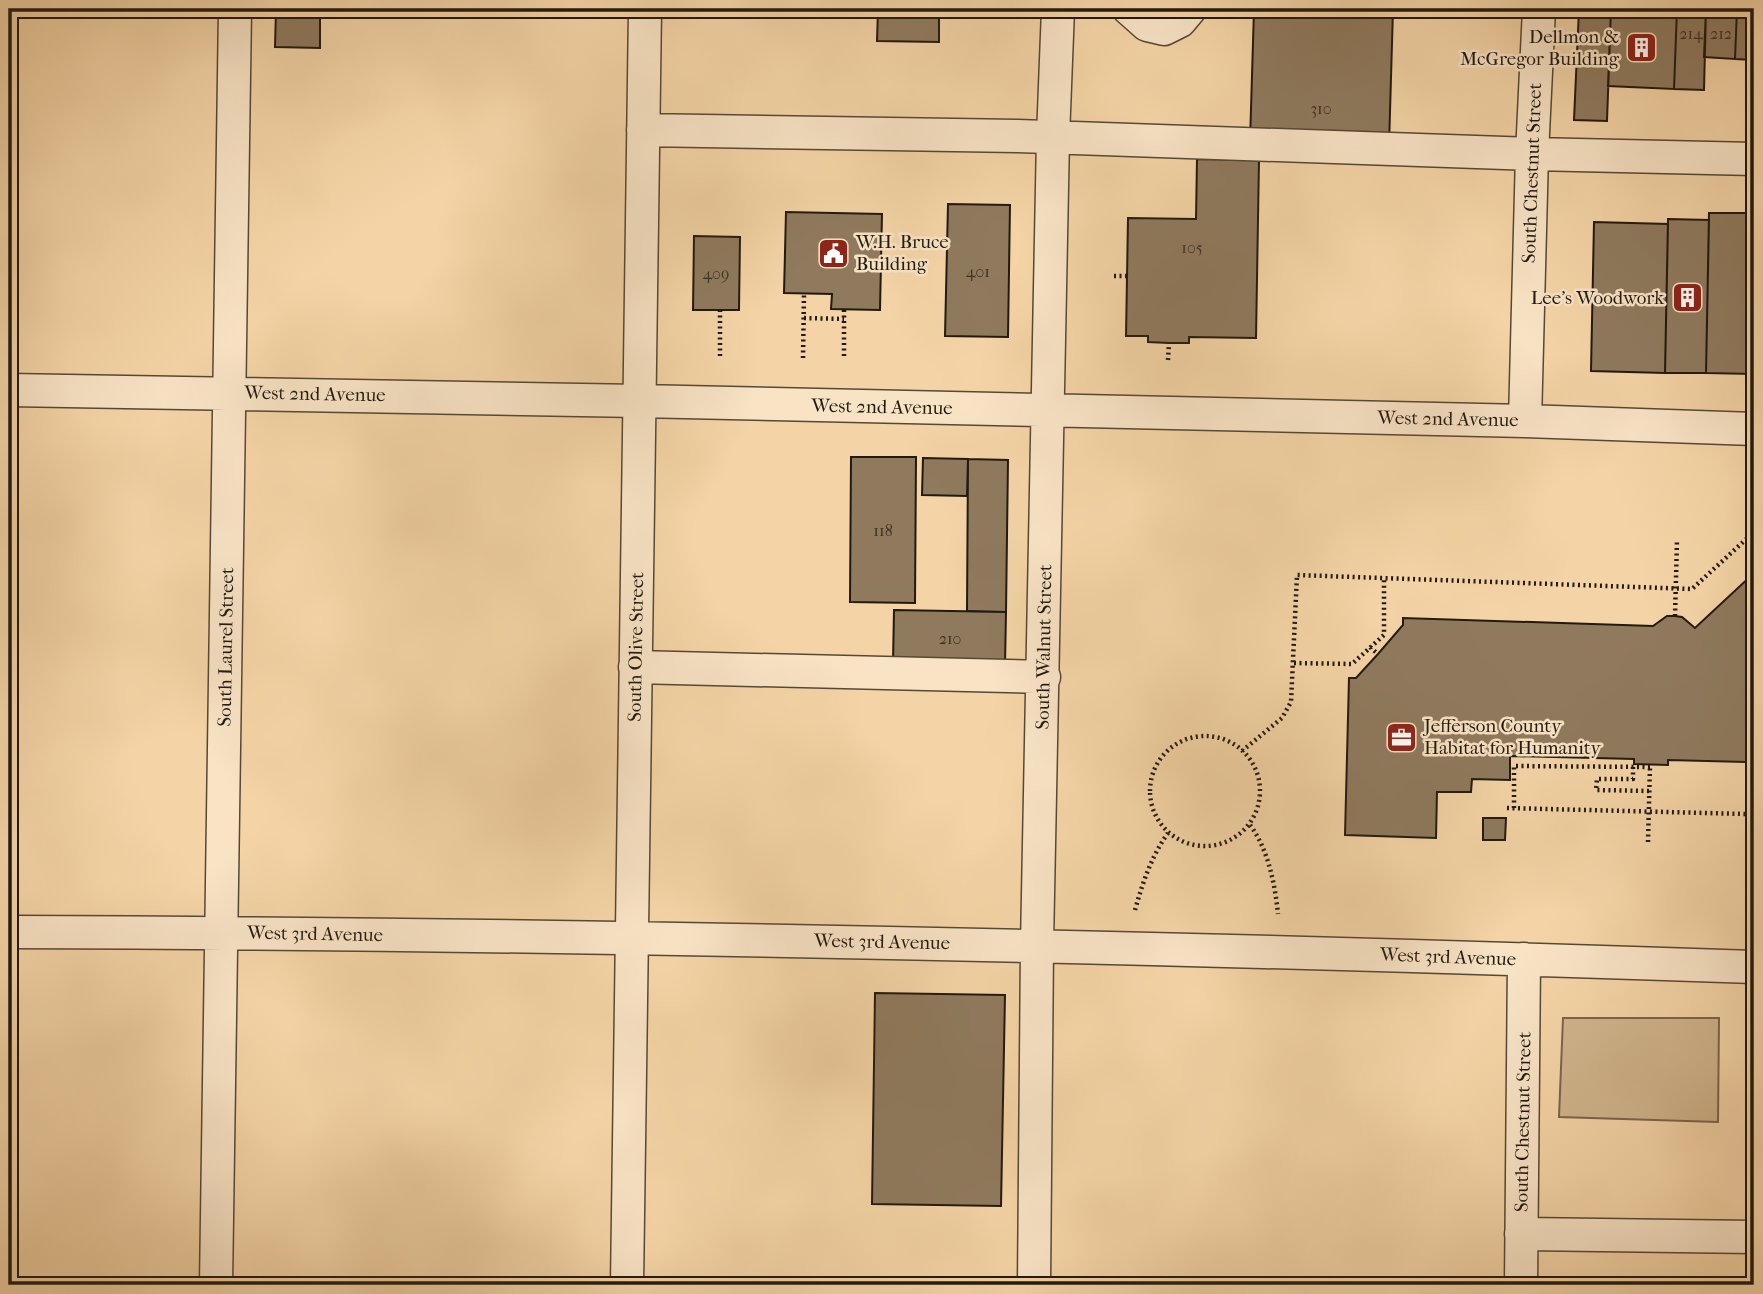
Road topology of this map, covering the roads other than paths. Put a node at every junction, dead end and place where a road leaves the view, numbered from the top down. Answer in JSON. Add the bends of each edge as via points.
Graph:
{"nodes":[{"id":1,"x":235,"y":9,"type":"edge"},
{"id":2,"x":645,"y":9,"type":"edge"},
{"id":3,"x":1058,"y":9,"type":"edge"},
{"id":4,"x":1129,"y":9,"type":"edge"},
{"id":5,"x":1190,"y":9,"type":"edge"},
{"id":6,"x":1539,"y":9,"type":"edge"},
{"id":7,"x":643,"y":130,"type":"junction"},
{"id":8,"x":1054,"y":137,"type":"junction"},
{"id":9,"x":1532,"y":154,"type":"junction"},
{"id":10,"x":1754,"y":159,"type":"edge"},
{"id":11,"x":9,"y":390,"type":"edge"},
{"id":12,"x":230,"y":392,"type":"junction"},
{"id":13,"x":639,"y":401,"type":"junction"},
{"id":14,"x":1050,"y":411,"type":"junction"},
{"id":15,"x":1525,"y":421,"type":"junction"},
{"id":16,"x":1754,"y":429,"type":"edge"},
{"id":17,"x":635,"y":667,"type":"junction"},
{"id":18,"x":1044,"y":677,"type":"junction"},
{"id":19,"x":9,"y":932,"type":"edge"},
{"id":20,"x":222,"y":933,"type":"junction"},
{"id":21,"x":632,"y":938,"type":"junction"},
{"id":22,"x":1037,"y":945,"type":"junction"},
{"id":23,"x":1524,"y":959,"type":"junction"},
{"id":24,"x":1754,"y":967,"type":"edge"},
{"id":25,"x":1521,"y":1234,"type":"junction"},
{"id":26,"x":1754,"y":1237,"type":"edge"},
{"id":27,"x":216,"y":1285,"type":"edge"},
{"id":28,"x":627,"y":1285,"type":"edge"},
{"id":29,"x":1034,"y":1285,"type":"edge"},
{"id":30,"x":1521,"y":1285,"type":"edge"}],
"edges":[{"from":1,"to":12,"type":"street","name":"South Laurel Street"},
{"from":2,"to":7,"type":"street","name":"South Olive Street"},
{"from":3,"to":8,"type":"street","name":"South Walnut Street"},
{"from":4,"to":5,"type":"street","via":[[1147,25],[1164,29]]},
{"from":6,"to":9,"type":"street","name":"South Chestnut Street"},
{"from":7,"to":8,"type":"street"},
{"from":7,"to":13,"type":"street","name":"South Olive Street"},
{"from":8,"to":9,"type":"street"},
{"from":8,"to":14,"type":"street","name":"South Walnut Street"},
{"from":9,"to":10,"type":"street"},
{"from":9,"to":15,"type":"street","name":"South Chestnut Street"},
{"from":11,"to":12,"type":"street","name":"West 2nd Avenue"},
{"from":12,"to":13,"type":"street","name":"West 2nd Avenue"},
{"from":12,"to":20,"type":"street","name":"South Laurel Street"},
{"from":13,"to":14,"type":"street","name":"West 2nd Avenue"},
{"from":13,"to":17,"type":"street","name":"South Olive Street"},
{"from":14,"to":15,"type":"street","name":"West 2nd Avenue"},
{"from":14,"to":18,"type":"street","name":"South Walnut Street"},
{"from":15,"to":16,"type":"street","name":"West 2nd Avenue"},
{"from":17,"to":18,"type":"street"},
{"from":17,"to":21,"type":"street","name":"South Olive Street"},
{"from":18,"to":22,"type":"street","name":"South Walnut Street"},
{"from":19,"to":20,"type":"street","name":"West 3rd Avenue"},
{"from":20,"to":21,"type":"street","name":"West 3rd Avenue"},
{"from":20,"to":27,"type":"street","name":"South Laurel Street"},
{"from":21,"to":22,"type":"street","name":"West 3rd Avenue"},
{"from":21,"to":28,"type":"street","name":"South Olive Street"},
{"from":22,"to":23,"type":"street","name":"West 3rd Avenue"},
{"from":22,"to":29,"type":"street","name":"South Walnut Street"},
{"from":23,"to":24,"type":"street","name":"West 3rd Avenue"},
{"from":23,"to":25,"type":"street","name":"South Chestnut Street"},
{"from":25,"to":26,"type":"street"},
{"from":25,"to":30,"type":"street","name":"South Chestnut Street"}]}
